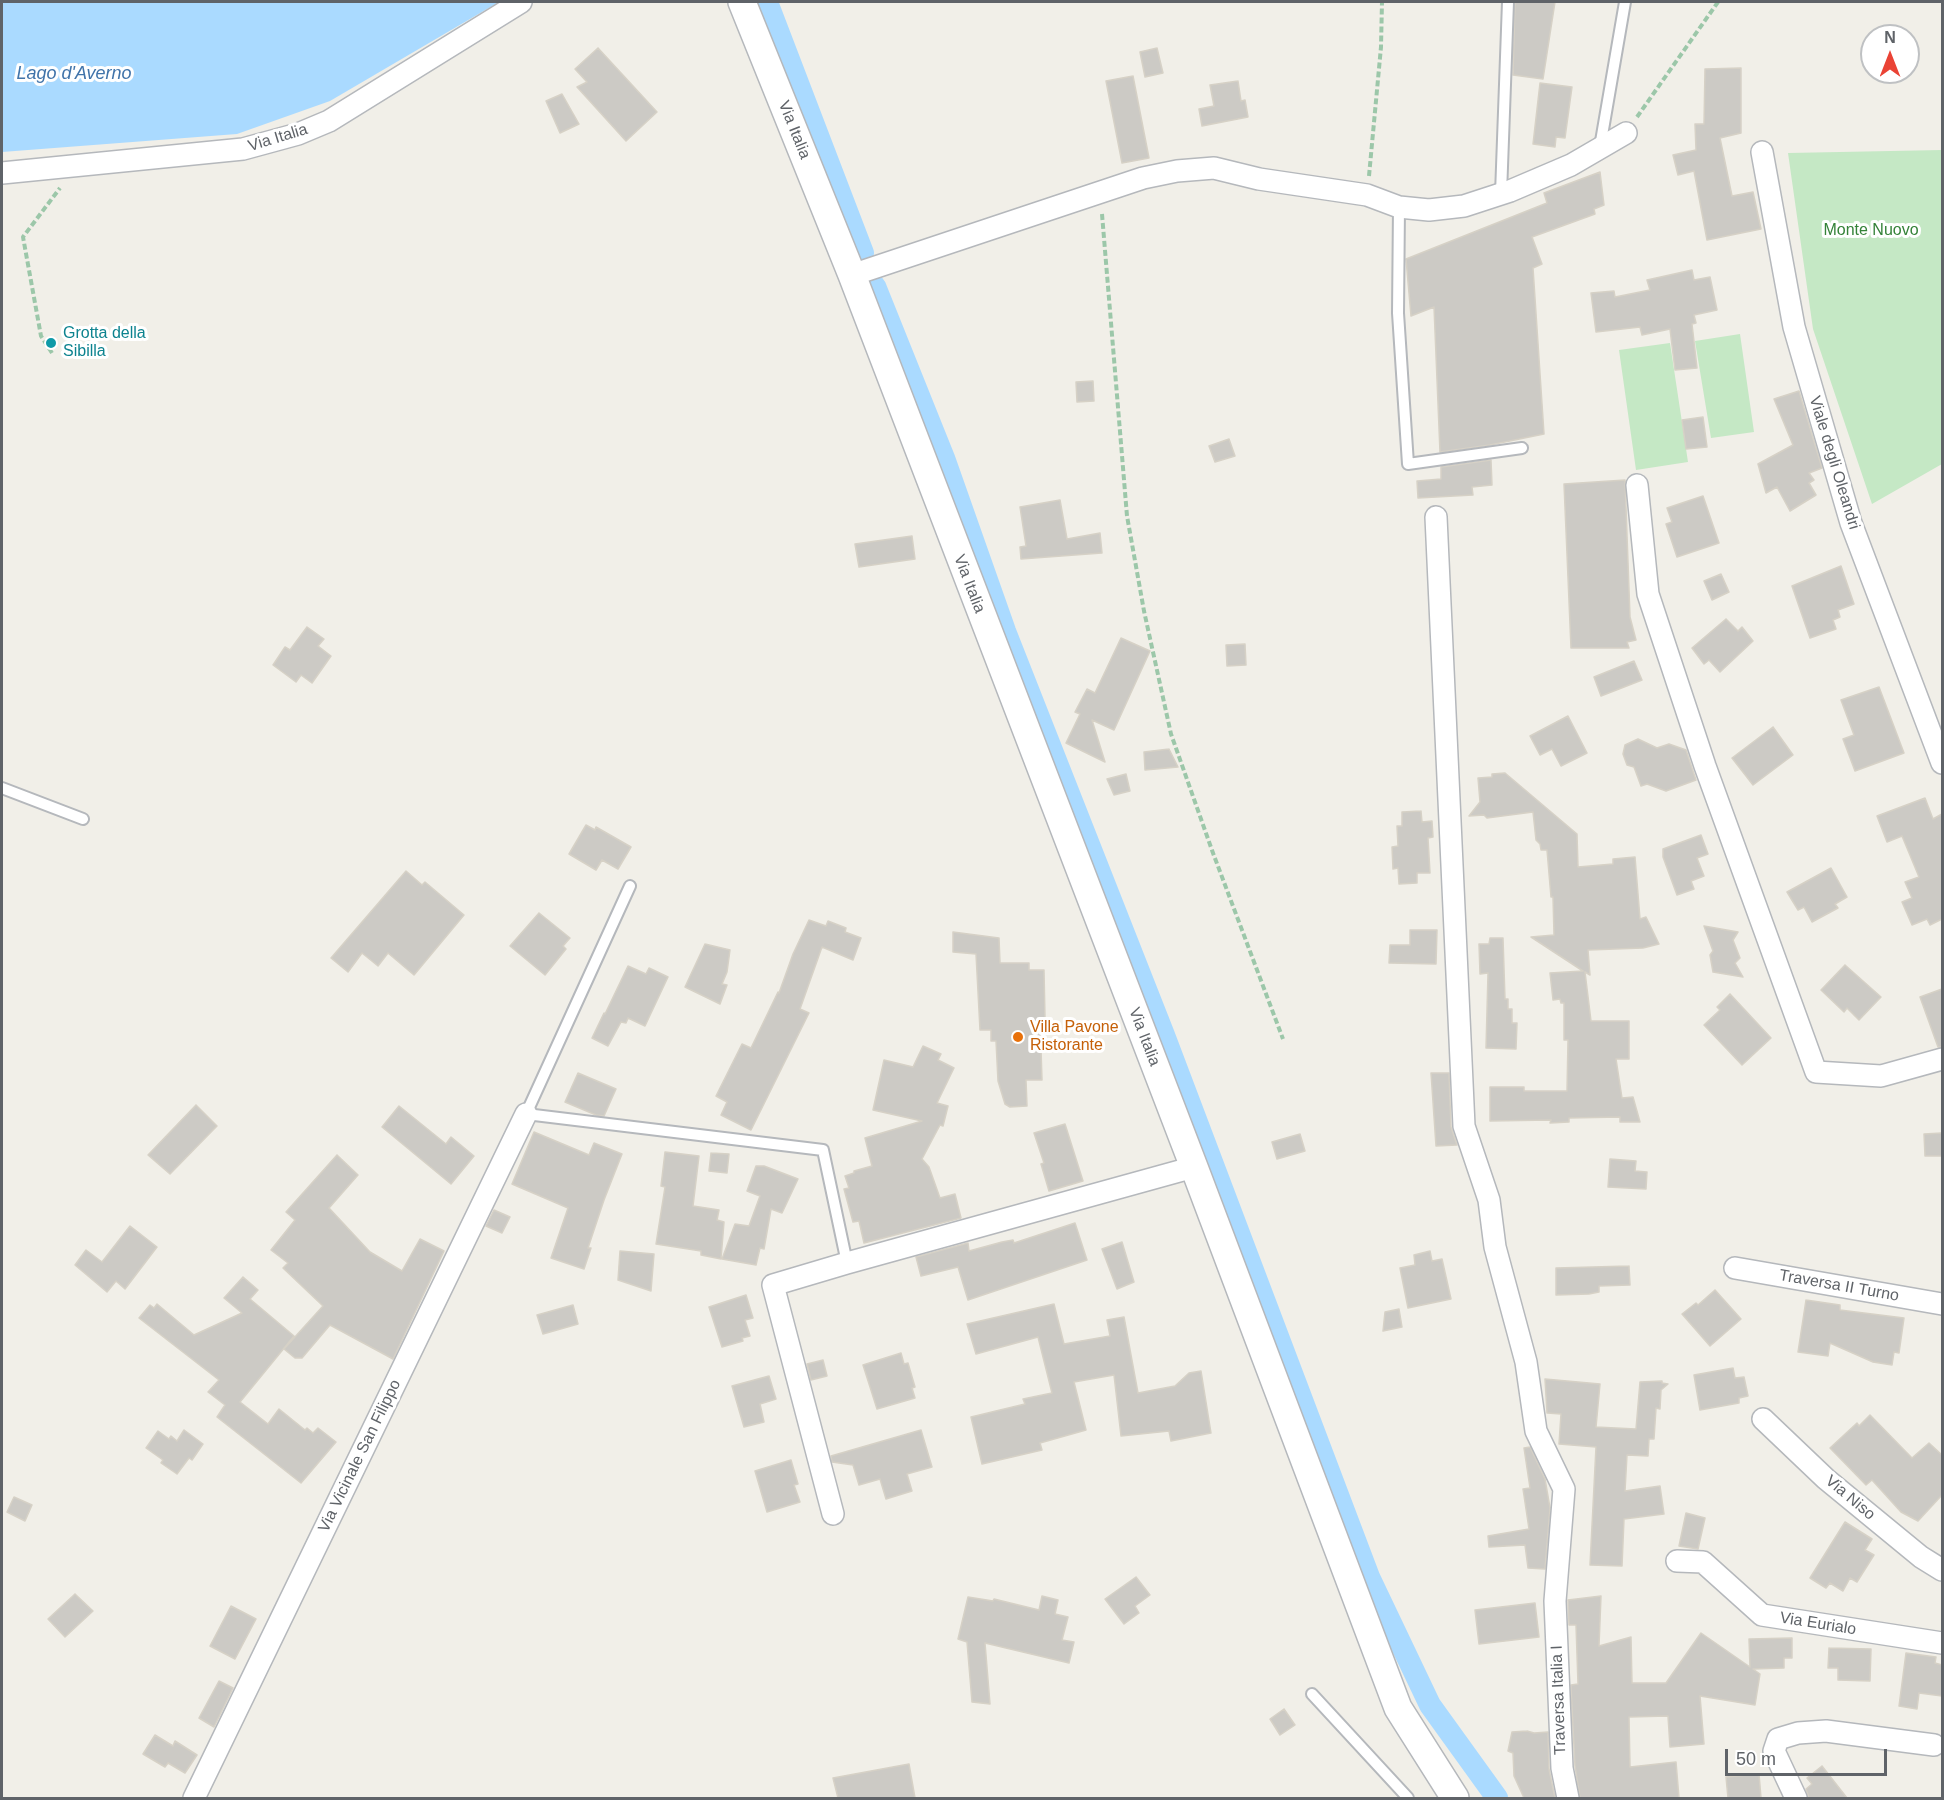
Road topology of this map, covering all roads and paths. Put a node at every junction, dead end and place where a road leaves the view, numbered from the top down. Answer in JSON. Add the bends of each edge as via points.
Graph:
{"nodes":[{"id":1,"x":521,"y":2,"type":"edge"},
{"id":2,"x":742,"y":2,"type":"edge"},
{"id":3,"x":1382,"y":2,"type":"edge"},
{"id":4,"x":1508,"y":2,"type":"edge"},
{"id":5,"x":1625,"y":2,"type":"edge"},
{"id":6,"x":1718,"y":2,"type":"edge"},
{"id":7,"x":1626,"y":132,"type":"joint"},
{"id":8,"x":1600,"y":148,"type":"junction"},
{"id":9,"x":1762,"y":152,"type":"dead end"},
{"id":10,"x":77,"y":166,"type":"junction"},
{"id":11,"x":2,"y":173,"type":"edge"},
{"id":12,"x":1101,"y":192,"type":"junction"},
{"id":13,"x":1501,"y":194,"type":"junction"},
{"id":14,"x":1367,"y":195,"type":"junction"},
{"id":15,"x":1399,"y":207,"type":"junction"},
{"id":16,"x":852,"y":275,"type":"junction"},
{"id":17,"x":52,"y":353,"type":"dead end"},
{"id":18,"x":1522,"y":448,"type":"dead end"},
{"id":19,"x":1637,"y":485,"type":"dead end"},
{"id":20,"x":1437,"y":517,"type":"dead end"},
{"id":21,"x":1942,"y":763,"type":"edge"},
{"id":22,"x":2,"y":788,"type":"edge"},
{"id":23,"x":83,"y":819,"type":"dead end"},
{"id":24,"x":630,"y":886,"type":"dead end"},
{"id":25,"x":1283,"y":1039,"type":"dead end"},
{"id":26,"x":1942,"y":1059,"type":"edge"},
{"id":27,"x":526,"y":1114,"type":"junction"},
{"id":28,"x":1194,"y":1167,"type":"junction"},
{"id":29,"x":847,"y":1263,"type":"junction"},
{"id":30,"x":1735,"y":1268,"type":"dead end"},
{"id":31,"x":1942,"y":1304,"type":"edge"},
{"id":32,"x":1764,"y":1419,"type":"dead end"},
{"id":33,"x":833,"y":1514,"type":"dead end"},
{"id":34,"x":1677,"y":1561,"type":"dead end"},
{"id":35,"x":1942,"y":1569,"type":"edge"},
{"id":36,"x":1942,"y":1643,"type":"edge"},
{"id":37,"x":1312,"y":1694,"type":"dead end"},
{"id":38,"x":1934,"y":1745,"type":"dead end"},
{"id":39,"x":194,"y":1798,"type":"edge"},
{"id":40,"x":1408,"y":1798,"type":"edge"},
{"id":41,"x":1455,"y":1798,"type":"edge"},
{"id":42,"x":1568,"y":1798,"type":"edge"},
{"id":43,"x":1796,"y":1798,"type":"edge"}],
"edges":[{"from":1,"to":10,"type":"street","name":"Via Italia","via":[[329,121],[298,134],[243,149]]},
{"from":2,"to":16,"type":"street","name":"Via Italia"},
{"from":3,"to":14,"type":"path"},
{"from":4,"to":13,"type":"lane"},
{"from":5,"to":8,"type":"lane"},
{"from":6,"to":7,"type":"path"},
{"from":7,"to":8,"type":"street"},
{"from":8,"to":13,"type":"street","via":[[1571,165]]},
{"from":9,"to":21,"type":"street","name":"Viale degli Oleandri","via":[[1794,327],[1851,523]]},
{"from":10,"to":11,"type":"street","name":"Via Italia"},
{"from":10,"to":17,"type":"path","via":[[23,237],[41,336]]},
{"from":12,"to":14,"type":"street","via":[[1143,178],[1214,168]]},
{"from":12,"to":16,"type":"street"},
{"from":12,"to":25,"type":"path","via":[[1127,516],[1144,611],[1171,734]]},
{"from":13,"to":15,"type":"street","via":[[1464,206],[1429,210]]},
{"from":14,"to":15,"type":"street"},
{"from":15,"to":18,"type":"lane","via":[[1398,313],[1408,464]]},
{"from":16,"to":28,"type":"street","name":"Via Italia"},
{"from":19,"to":26,"type":"street","via":[[1648,594],[1705,766],[1816,1072],[1881,1076]]},
{"from":20,"to":42,"type":"street","name":"Traversa Italia I","via":[[1464,1126],[1489,1200],[1495,1247],[1526,1362],[1536,1431],[1564,1489],[1555,1601],[1562,1768]]},
{"from":22,"to":23,"type":"lane"},
{"from":24,"to":27,"type":"lane"},
{"from":27,"to":29,"type":"lane","via":[[824,1150]]},
{"from":27,"to":39,"type":"street","name":"Via Vicinale San Filippo"},
{"from":28,"to":29,"type":"street"},
{"from":28,"to":41,"type":"street","name":"Via Italia","via":[[1398,1708]]},
{"from":29,"to":33,"type":"street","via":[[773,1285]]},
{"from":30,"to":31,"type":"street","name":"Traversa II Turno"},
{"from":32,"to":35,"type":"street","name":"Via Niso","via":[[1826,1479],[1921,1557]]},
{"from":34,"to":36,"type":"street","name":"Via Eurialo","via":[[1703,1562],[1762,1615]]},
{"from":37,"to":40,"type":"lane"},
{"from":38,"to":43,"type":"street","via":[[1826,1731],[1778,1739],[1774,1751]]}]}
